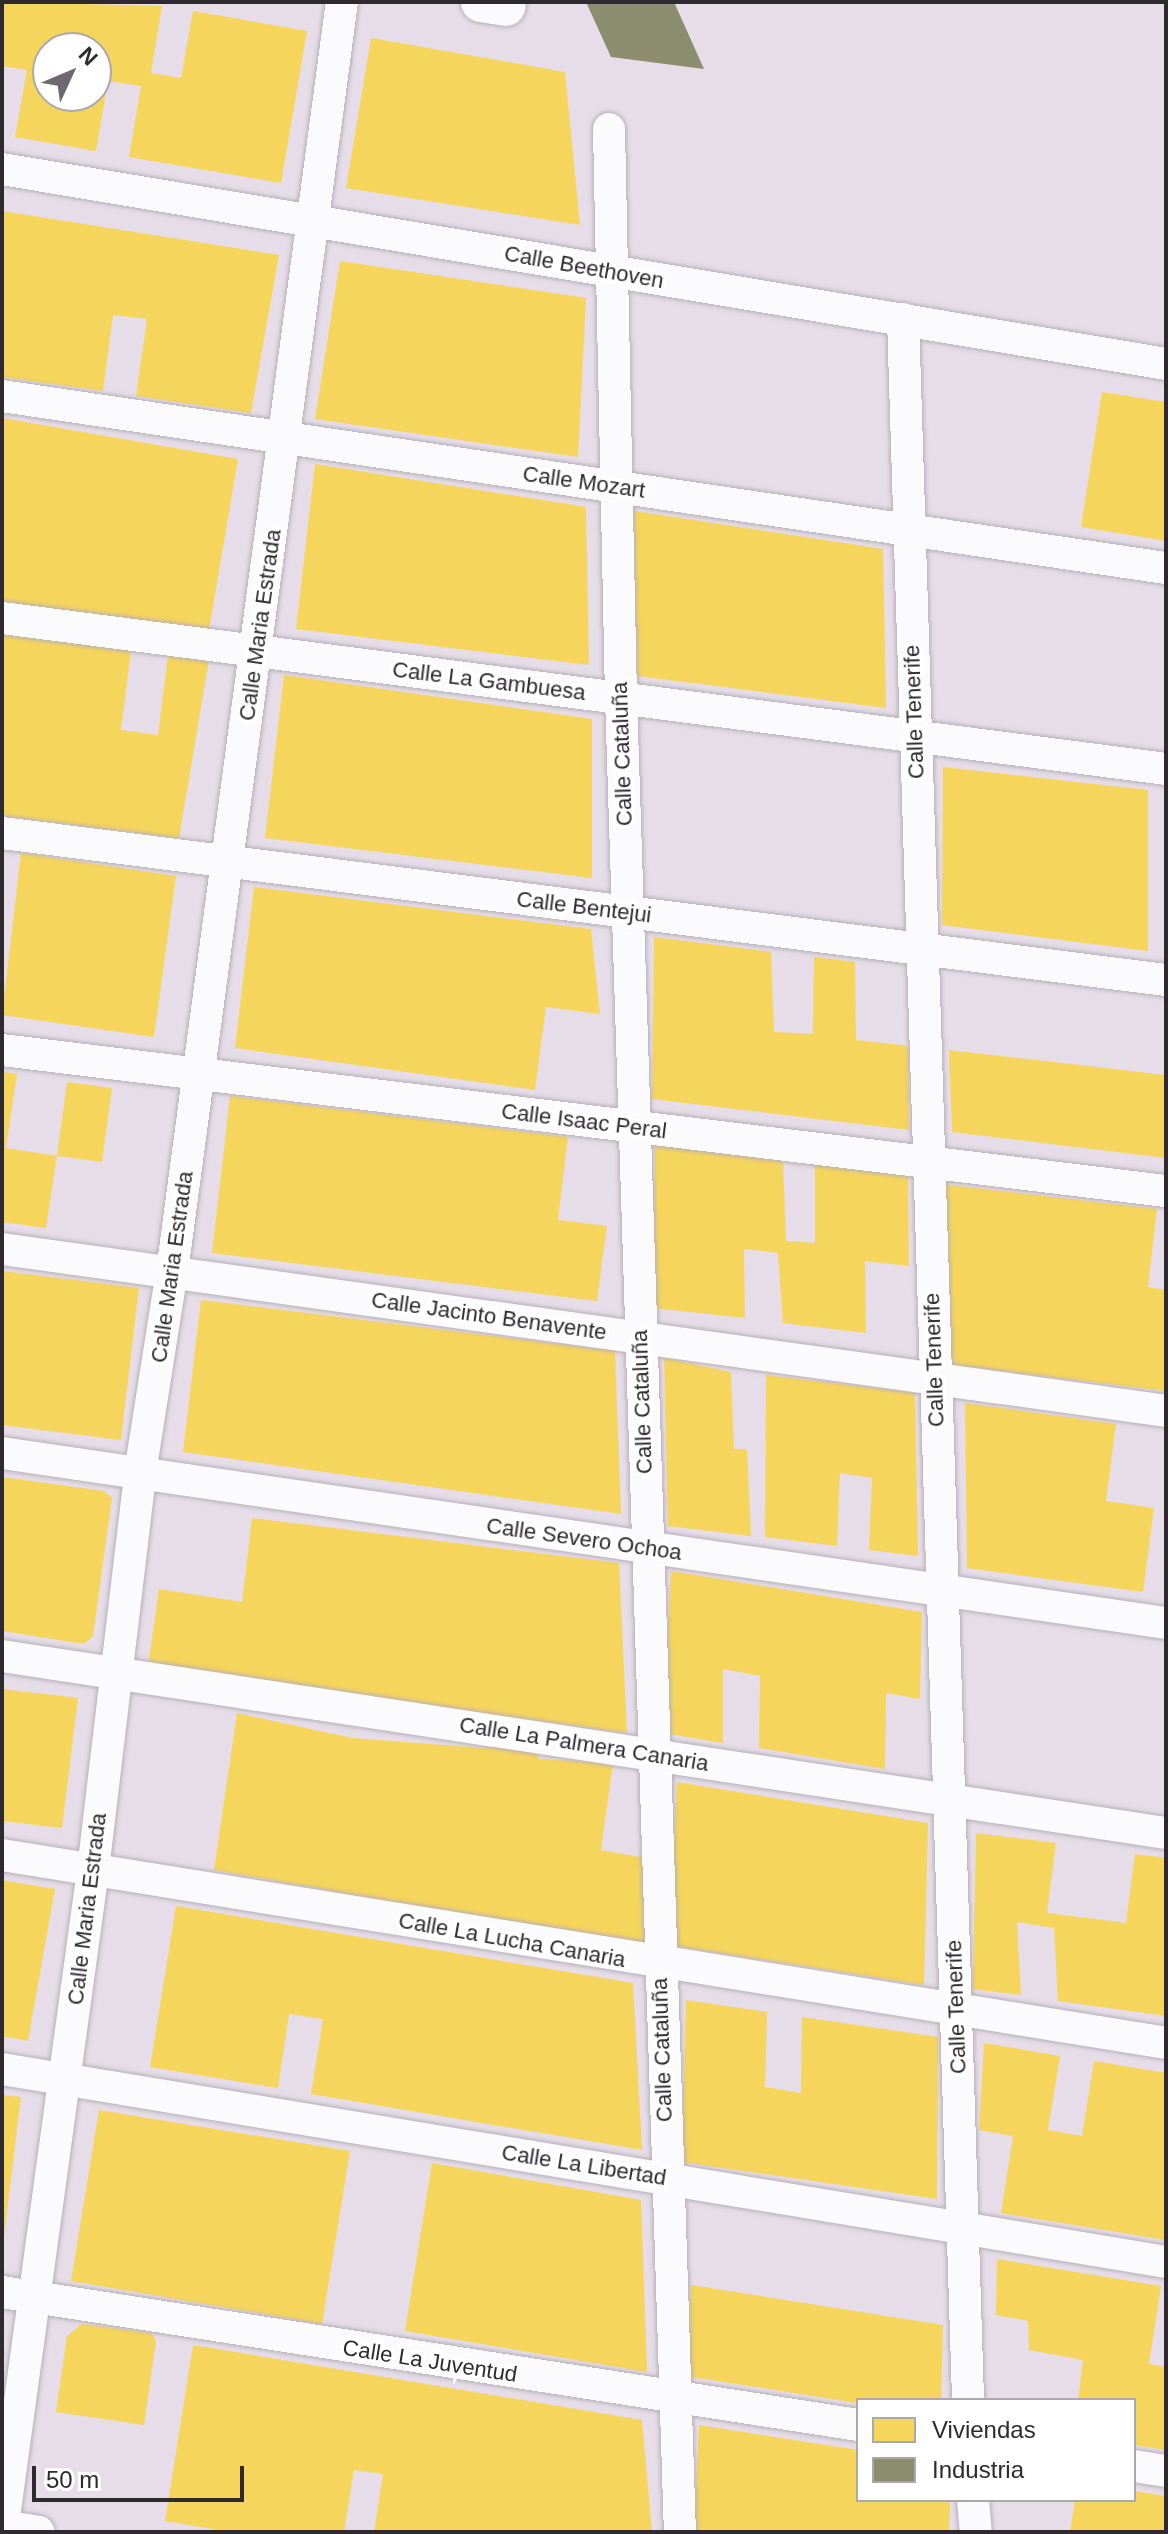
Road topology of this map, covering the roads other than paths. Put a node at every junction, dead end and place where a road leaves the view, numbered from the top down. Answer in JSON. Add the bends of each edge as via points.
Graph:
{"nodes":[{"id":1,"x":342,"y":2,"type":"edge"},
{"id":2,"x":609,"y":129,"type":"dead end"},
{"id":3,"x":2,"y":169,"type":"edge"},
{"id":4,"x":315,"y":220,"type":"junction"},
{"id":5,"x":613,"y":272,"type":"junction"},
{"id":6,"x":903,"y":319,"type":"junction"},
{"id":7,"x":1166,"y":364,"type":"edge"},
{"id":8,"x":2,"y":396,"type":"edge"},
{"id":9,"x":285,"y":438,"type":"junction"},
{"id":10,"x":615,"y":487,"type":"junction"},
{"id":11,"x":909,"y":530,"type":"junction"},
{"id":12,"x":1166,"y":568,"type":"edge"},
{"id":13,"x":2,"y":618,"type":"edge"},
{"id":14,"x":256,"y":651,"type":"junction"},
{"id":15,"x":621,"y":698,"type":"junction"},
{"id":16,"x":915,"y":736,"type":"junction"},
{"id":17,"x":1166,"y":769,"type":"edge"},
{"id":18,"x":2,"y":833,"type":"edge"},
{"id":19,"x":228,"y":862,"type":"junction"},
{"id":20,"x":627,"y":912,"type":"junction"},
{"id":21,"x":922,"y":949,"type":"junction"},
{"id":22,"x":1166,"y":980,"type":"edge"},
{"id":23,"x":2,"y":1050,"type":"edge"},
{"id":24,"x":199,"y":1074,"type":"junction"},
{"id":25,"x":634,"y":1127,"type":"junction"},
{"id":26,"x":928,"y":1162,"type":"junction"},
{"id":27,"x":1166,"y":1191,"type":"edge"},
{"id":28,"x":2,"y":1249,"type":"edge"},
{"id":29,"x":172,"y":1272,"type":"junction"},
{"id":30,"x":640,"y":1337,"type":"junction"},
{"id":31,"x":935,"y":1378,"type":"junction"},
{"id":32,"x":1166,"y":1411,"type":"edge"},
{"id":33,"x":2,"y":1453,"type":"edge"},
{"id":34,"x":140,"y":1473,"type":"junction"},
{"id":35,"x":646,"y":1548,"type":"junction"},
{"id":36,"x":942,"y":1593,"type":"junction"},
{"id":37,"x":1166,"y":1623,"type":"edge"},
{"id":38,"x":2,"y":1656,"type":"edge"},
{"id":39,"x":116,"y":1674,"type":"junction"},
{"id":40,"x":653,"y":1754,"type":"junction"},
{"id":41,"x":946,"y":1800,"type":"junction"},
{"id":42,"x":1166,"y":1833,"type":"edge"},
{"id":43,"x":2,"y":1855,"type":"edge"},
{"id":44,"x":93,"y":1870,"type":"junction"},
{"id":45,"x":659,"y":1965,"type":"junction"},
{"id":46,"x":956,"y":2009,"type":"junction"},
{"id":47,"x":1166,"y":2043,"type":"edge"},
{"id":48,"x":2,"y":2069,"type":"edge"},
{"id":49,"x":65,"y":2079,"type":"junction"},
{"id":50,"x":666,"y":2179,"type":"junction"},
{"id":51,"x":963,"y":2228,"type":"junction"},
{"id":52,"x":1166,"y":2262,"type":"edge"},
{"id":53,"x":2,"y":2292,"type":"edge"},
{"id":54,"x":37,"y":2297,"type":"junction"},
{"id":55,"x":968,"y":2398,"type":"edge"},
{"id":56,"x":673,"y":2400,"type":"junction"},
{"id":57,"x":856,"y":2425,"type":"edge"},
{"id":58,"x":1136,"y":2466,"type":"edge"},
{"id":59,"x":1166,"y":2471,"type":"edge"},
{"id":60,"x":973,"y":2502,"type":"edge"},
{"id":61,"x":2,"y":2528,"type":"edge"},
{"id":62,"x":39,"y":2532,"type":"edge"},
{"id":63,"x":680,"y":2532,"type":"edge"},
{"id":64,"x":976,"y":2532,"type":"edge"}],
"edges":[{"from":1,"to":4,"type":"street","name":"Calle Maria Estrada"},
{"from":2,"to":5,"type":"street","name":"Calle Cataluña"},
{"from":3,"to":4,"type":"street","name":"Calle Beethoven"},
{"from":4,"to":5,"type":"street","name":"Calle Beethoven"},
{"from":4,"to":9,"type":"street","name":"Calle Maria Estrada"},
{"from":5,"to":6,"type":"street","name":"Calle Beethoven"},
{"from":5,"to":10,"type":"street","name":"Calle Cataluña"},
{"from":6,"to":7,"type":"street","name":"Calle Beethoven"},
{"from":6,"to":11,"type":"street","name":"Calle Tenerife"},
{"from":8,"to":9,"type":"street","name":"Calle Mozart"},
{"from":9,"to":10,"type":"street","name":"Calle Mozart"},
{"from":9,"to":14,"type":"street","name":"Calle Maria Estrada"},
{"from":10,"to":11,"type":"street","name":"Calle Mozart"},
{"from":10,"to":15,"type":"street","name":"Calle Cataluña"},
{"from":11,"to":12,"type":"street","name":"Calle Mozart"},
{"from":11,"to":16,"type":"street","name":"Calle Tenerife"},
{"from":13,"to":14,"type":"street","name":"Calle La Gambuesa"},
{"from":14,"to":15,"type":"street","name":"Calle La Gambuesa"},
{"from":14,"to":19,"type":"street","name":"Calle Maria Estrada"},
{"from":15,"to":16,"type":"street","name":"Calle La Gambuesa"},
{"from":15,"to":20,"type":"street","name":"Calle Cataluña"},
{"from":16,"to":17,"type":"street","name":"Calle La Gambuesa"},
{"from":16,"to":21,"type":"street","name":"Calle Tenerife"},
{"from":18,"to":19,"type":"street","name":"Calle Bentejui"},
{"from":19,"to":20,"type":"street","name":"Calle Bentejui"},
{"from":19,"to":24,"type":"street","name":"Calle Maria Estrada"},
{"from":20,"to":21,"type":"street","name":"Calle Bentejui"},
{"from":20,"to":25,"type":"street","name":"Calle Cataluña"},
{"from":21,"to":22,"type":"street","name":"Calle Bentejui"},
{"from":21,"to":26,"type":"street","name":"Calle Tenerife"},
{"from":23,"to":24,"type":"street","name":"Calle Isaac Peral"},
{"from":24,"to":25,"type":"street","name":"Calle Isaac Peral"},
{"from":24,"to":29,"type":"street","name":"Calle Maria Estrada"},
{"from":25,"to":26,"type":"street","name":"Calle Isaac Peral"},
{"from":25,"to":30,"type":"street","name":"Calle Cataluña"},
{"from":26,"to":27,"type":"street","name":"Calle Isaac Peral"},
{"from":26,"to":31,"type":"street","name":"Calle Tenerife"},
{"from":28,"to":29,"type":"street","name":"Calle Jacinto Benavente"},
{"from":29,"to":30,"type":"street","name":"Calle Jacinto Benavente"},
{"from":29,"to":34,"type":"street","name":"Calle Maria Estrada"},
{"from":30,"to":31,"type":"street","name":"Calle Jacinto Benavente"},
{"from":30,"to":35,"type":"street","name":"Calle Cataluña"},
{"from":31,"to":32,"type":"street","name":"Calle Jacinto Benavente"},
{"from":31,"to":36,"type":"street","name":"Calle Tenerife"},
{"from":33,"to":34,"type":"street","name":"Calle Severo Ochoa"},
{"from":34,"to":35,"type":"street","name":"Calle Severo Ochoa"},
{"from":34,"to":39,"type":"street","name":"Calle Maria Estrada"},
{"from":35,"to":36,"type":"street","name":"Calle Severo Ochoa"},
{"from":35,"to":40,"type":"street","name":"Calle Cataluña"},
{"from":36,"to":37,"type":"street","name":"Calle Severo Ochoa"},
{"from":36,"to":41,"type":"street","name":"Calle Tenerife"},
{"from":38,"to":39,"type":"street","name":"Calle La Palmera Canaria"},
{"from":39,"to":40,"type":"street","name":"Calle La Palmera Canaria"},
{"from":39,"to":44,"type":"street","name":"Calle Maria Estrada"},
{"from":40,"to":41,"type":"street","name":"Calle La Palmera Canaria"},
{"from":40,"to":45,"type":"street","name":"Calle Cataluña"},
{"from":41,"to":42,"type":"street","name":"Calle La Palmera Canaria"},
{"from":41,"to":46,"type":"street","name":"Calle Tenerife"},
{"from":43,"to":44,"type":"street","name":"Calle La Lucha Canaria"},
{"from":44,"to":45,"type":"street","name":"Calle La Lucha Canaria"},
{"from":44,"to":49,"type":"street","name":"Calle Maria Estrada"},
{"from":45,"to":46,"type":"street","name":"Calle La Lucha Canaria"},
{"from":45,"to":50,"type":"street","name":"Calle Cataluña"},
{"from":46,"to":47,"type":"street","name":"Calle La Lucha Canaria"},
{"from":46,"to":51,"type":"street","name":"Calle Tenerife"},
{"from":48,"to":49,"type":"street","name":"Calle La Libertad"},
{"from":49,"to":50,"type":"street","name":"Calle La Libertad"},
{"from":49,"to":54,"type":"street","name":"Calle Maria Estrada"},
{"from":50,"to":51,"type":"street","name":"Calle La Libertad"},
{"from":50,"to":56,"type":"street","name":"Calle Cataluña"},
{"from":51,"to":52,"type":"street","name":"Calle La Libertad"},
{"from":51,"to":55,"type":"street","name":"Calle Tenerife"},
{"from":53,"to":54,"type":"street","name":"Calle La Juventud"},
{"from":54,"to":56,"type":"street","name":"Calle La Juventud"},
{"from":54,"to":61,"type":"street","name":"Calle Maria Estrada"},
{"from":56,"to":57,"type":"street","name":"Calle La Juventud"},
{"from":56,"to":63,"type":"street","name":"Calle Cataluña"},
{"from":58,"to":59,"type":"street"},
{"from":60,"to":64,"type":"street"},
{"from":61,"to":62,"type":"street"}]}
